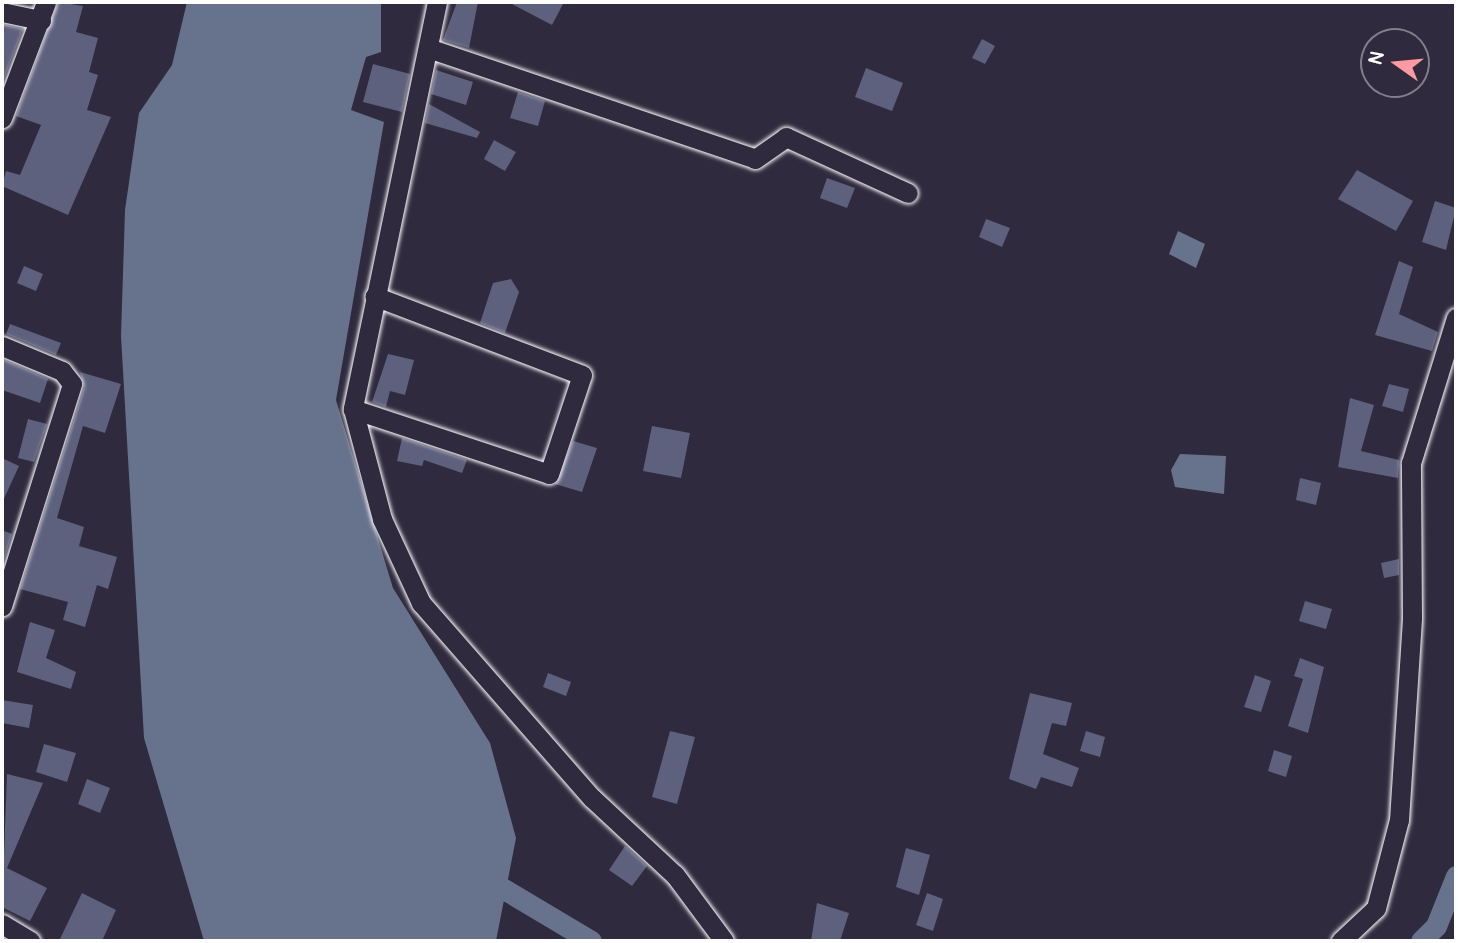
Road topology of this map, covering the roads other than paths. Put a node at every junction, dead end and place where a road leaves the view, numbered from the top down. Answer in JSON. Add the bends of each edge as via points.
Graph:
{"nodes":[{"id":1,"x":437,"y":2,"type":"edge"},
{"id":2,"x":44,"y":11,"type":"edge"},
{"id":3,"x":2,"y":12,"type":"edge"},
{"id":4,"x":428,"y":48,"type":"junction"},
{"id":5,"x":2,"y":118,"type":"edge"},
{"id":6,"x":908,"y":193,"type":"dead end"},
{"id":7,"x":374,"y":296,"type":"junction"},
{"id":8,"x":1456,"y":318,"type":"edge"},
{"id":9,"x":2,"y":346,"type":"edge"},
{"id":10,"x":353,"y":409,"type":"junction"},
{"id":11,"x":2,"y":606,"type":"edge"},
{"id":12,"x":2,"y":924,"type":"edge"},
{"id":13,"x":30,"y":941,"type":"edge"},
{"id":14,"x":724,"y":941,"type":"edge"},
{"id":15,"x":1340,"y":941,"type":"edge"}],
"edges":[{"from":1,"to":4,"type":"street"},
{"from":2,"to":3,"type":"street"},
{"from":2,"to":5,"type":"street"},
{"from":4,"to":6,"type":"street","via":[[755,159],[786,137]]},
{"from":4,"to":7,"type":"street"},
{"from":7,"to":10,"type":"street"},
{"from":7,"to":10,"type":"street","via":[[582,375],[549,474]]},
{"from":8,"to":15,"type":"street","via":[[1411,463],[1412,617],[1399,820],[1376,908]]},
{"from":9,"to":11,"type":"street","via":[[62,371],[72,384]]},
{"from":10,"to":14,"type":"street","via":[[382,519],[421,603],[592,798],[675,875]]},
{"from":12,"to":13,"type":"street"}]}
